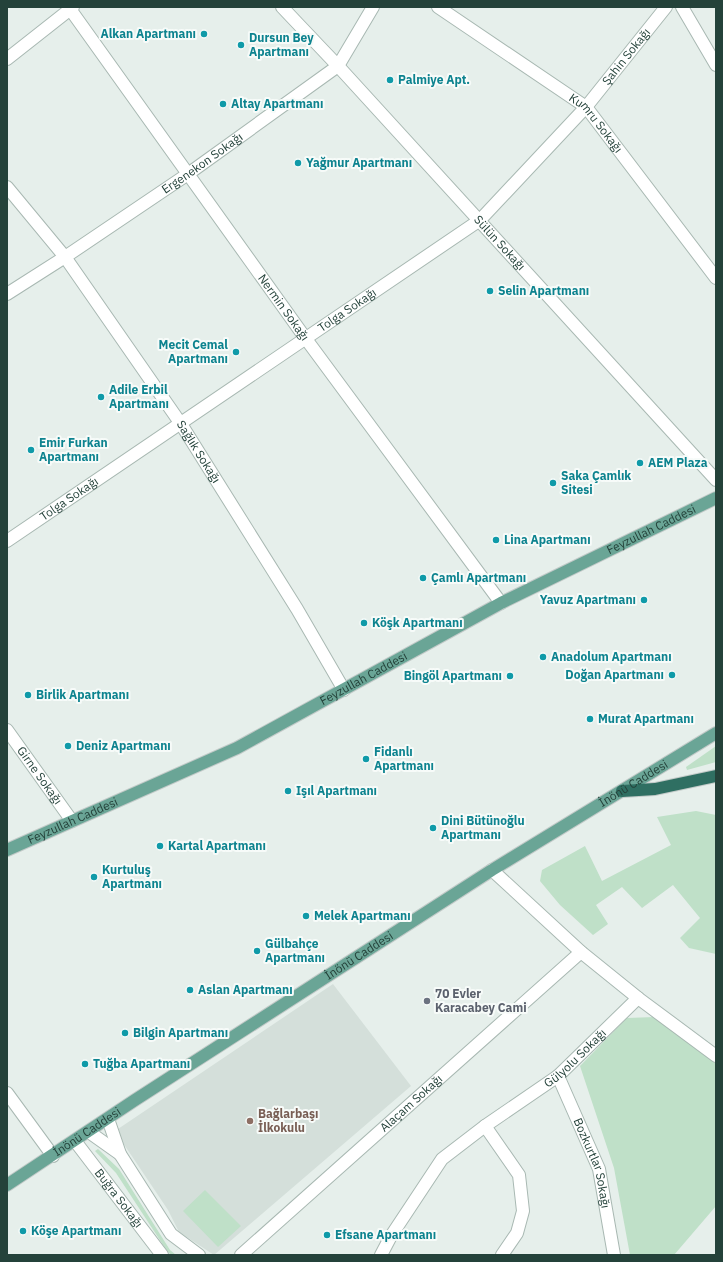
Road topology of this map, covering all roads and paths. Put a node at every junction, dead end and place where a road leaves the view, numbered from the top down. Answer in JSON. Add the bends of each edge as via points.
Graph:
{"nodes":[{"id":1,"x":282,"y":7,"type":"edge"},
{"id":2,"x":374,"y":7,"type":"edge"},
{"id":3,"x":438,"y":7,"type":"edge"},
{"id":4,"x":666,"y":7,"type":"edge"},
{"id":5,"x":682,"y":7,"type":"edge"},
{"id":6,"x":71,"y":8,"type":"edge"},
{"id":7,"x":7,"y":59,"type":"edge"},
{"id":8,"x":716,"y":65,"type":"edge"},
{"id":9,"x":338,"y":66,"type":"junction"},
{"id":10,"x":586,"y":107,"type":"junction"},
{"id":11,"x":188,"y":174,"type":"junction"},
{"id":12,"x":7,"y":187,"type":"edge"},
{"id":13,"x":480,"y":220,"type":"junction"},
{"id":14,"x":65,"y":258,"type":"junction"},
{"id":15,"x":716,"y":278,"type":"edge"},
{"id":16,"x":7,"y":294,"type":"edge"},
{"id":17,"x":306,"y":339,"type":"junction"},
{"id":18,"x":181,"y":424,"type":"junction"},
{"id":19,"x":716,"y":480,"type":"edge"},
{"id":20,"x":716,"y":498,"type":"edge"},
{"id":21,"x":7,"y":541,"type":"edge"},
{"id":22,"x":502,"y":604,"type":"junction"},
{"id":23,"x":344,"y":690,"type":"junction"},
{"id":24,"x":7,"y":730,"type":"edge"},
{"id":25,"x":716,"y":733,"type":"edge"},
{"id":26,"x":716,"y":776,"type":"edge"},
{"id":27,"x":622,"y":791,"type":"junction"},
{"id":28,"x":72,"y":821,"type":"junction"},
{"id":29,"x":7,"y":850,"type":"edge"},
{"id":30,"x":492,"y":870,"type":"junction"},
{"id":31,"x":580,"y":952,"type":"junction"},
{"id":32,"x":638,"y":998,"type":"junction"},
{"id":33,"x":716,"y":1056,"type":"edge"},
{"id":34,"x":558,"y":1076,"type":"junction"},
{"id":35,"x":7,"y":1093,"type":"edge"},
{"id":36,"x":108,"y":1119,"type":"junction"},
{"id":37,"x":485,"y":1126,"type":"junction"},
{"id":38,"x":89,"y":1132,"type":"junction"},
{"id":39,"x":75,"y":1141,"type":"junction"},
{"id":40,"x":120,"y":1154,"type":"junction"},
{"id":41,"x":53,"y":1156,"type":"junction"},
{"id":42,"x":7,"y":1185,"type":"edge"},
{"id":43,"x":162,"y":1255,"type":"edge"},
{"id":44,"x":199,"y":1255,"type":"edge"},
{"id":45,"x":241,"y":1255,"type":"edge"},
{"id":46,"x":381,"y":1255,"type":"edge"},
{"id":47,"x":502,"y":1255,"type":"edge"},
{"id":48,"x":614,"y":1255,"type":"edge"}],
"edges":[{"from":1,"to":9,"type":"street","name":"Sülün Sokağı"},
{"from":2,"to":9,"type":"street","name":"Ergenekon Sokağı"},
{"from":3,"to":10,"type":"street","name":"Kumru Sokağı"},
{"from":4,"to":10,"type":"street","name":"Şahin Sokağı"},
{"from":5,"to":8,"type":"street"},
{"from":6,"to":7,"type":"street"},
{"from":6,"to":11,"type":"street","name":"Nermin Sokağı"},
{"from":9,"to":11,"type":"street","name":"Ergenekon Sokağı"},
{"from":9,"to":13,"type":"street","name":"Sülün Sokağı"},
{"from":10,"to":13,"type":"street","name":"Tolga Sokağı"},
{"from":10,"to":15,"type":"street","name":"Kumru Sokağı"},
{"from":11,"to":14,"type":"street","name":"Ergenekon Sokağı"},
{"from":11,"to":17,"type":"street","name":"Nermin Sokağı"},
{"from":12,"to":14,"type":"street","name":"Sağlık Sokağı"},
{"from":13,"to":17,"type":"street","name":"Tolga Sokağı"},
{"from":13,"to":19,"type":"street","name":"Sülün Sokağı"},
{"from":14,"to":16,"type":"street","name":"Ergenekon Sokağı"},
{"from":14,"to":18,"type":"street","name":"Sağlık Sokağı"},
{"from":17,"to":18,"type":"street","name":"Tolga Sokağı"},
{"from":17,"to":22,"type":"street","name":"Nermin Sokağı"},
{"from":18,"to":21,"type":"street","name":"Tolga Sokağı"},
{"from":18,"to":23,"type":"street","name":"Sağlık Sokağı","via":[[298,609]]},
{"from":20,"to":22,"type":"main road","name":"Feyzullah Caddesi"},
{"from":22,"to":23,"type":"main road","name":"Feyzullah Caddesi"},
{"from":23,"to":28,"type":"main road","name":"Feyzullah Caddesi","via":[[237,748]]},
{"from":24,"to":28,"type":"street","name":"Girne Sokağı"},
{"from":25,"to":27,"type":"main road","name":"İnönü Caddesi"},
{"from":26,"to":27,"type":"highway","via":[[655,789]]},
{"from":27,"to":30,"type":"main road","name":"İnönü Caddesi"},
{"from":28,"to":29,"type":"main road","name":"Feyzullah Caddesi"},
{"from":30,"to":31,"type":"street"},
{"from":30,"to":36,"type":"main road","name":"İnönü Caddesi"},
{"from":31,"to":32,"type":"street"},
{"from":31,"to":45,"type":"street","name":"Alaçam Sokağı"},
{"from":32,"to":33,"type":"street"},
{"from":32,"to":34,"type":"street","name":"Gülyolu Sokağı"},
{"from":34,"to":37,"type":"street","name":"Gülyolu Sokağı"},
{"from":34,"to":48,"type":"street","name":"Bozkurtlar Sokağı","via":[[599,1169]]},
{"from":35,"to":41,"type":"street"},
{"from":36,"to":38,"type":"main road","name":"İnönü Caddesi"},
{"from":36,"to":40,"type":"street","name":"Buğra Sokağı"},
{"from":37,"to":46,"type":"street","name":"Gülyolu Sokağı","via":[[442,1159]]},
{"from":37,"to":47,"type":"street","via":[[519,1176],[523,1212],[517,1233]]},
{"from":38,"to":39,"type":"main road","name":"İnönü Caddesi"},
{"from":38,"to":40,"type":"street","name":"Buğra Sokağı"},
{"from":39,"to":41,"type":"main road","name":"İnönü Caddesi"},
{"from":39,"to":43,"type":"street","name":"Buğra Sokağı"},
{"from":40,"to":44,"type":"street","name":"Buğra Sokağı","via":[[171,1234]]},
{"from":41,"to":42,"type":"main road","name":"İnönü Caddesi"}]}
